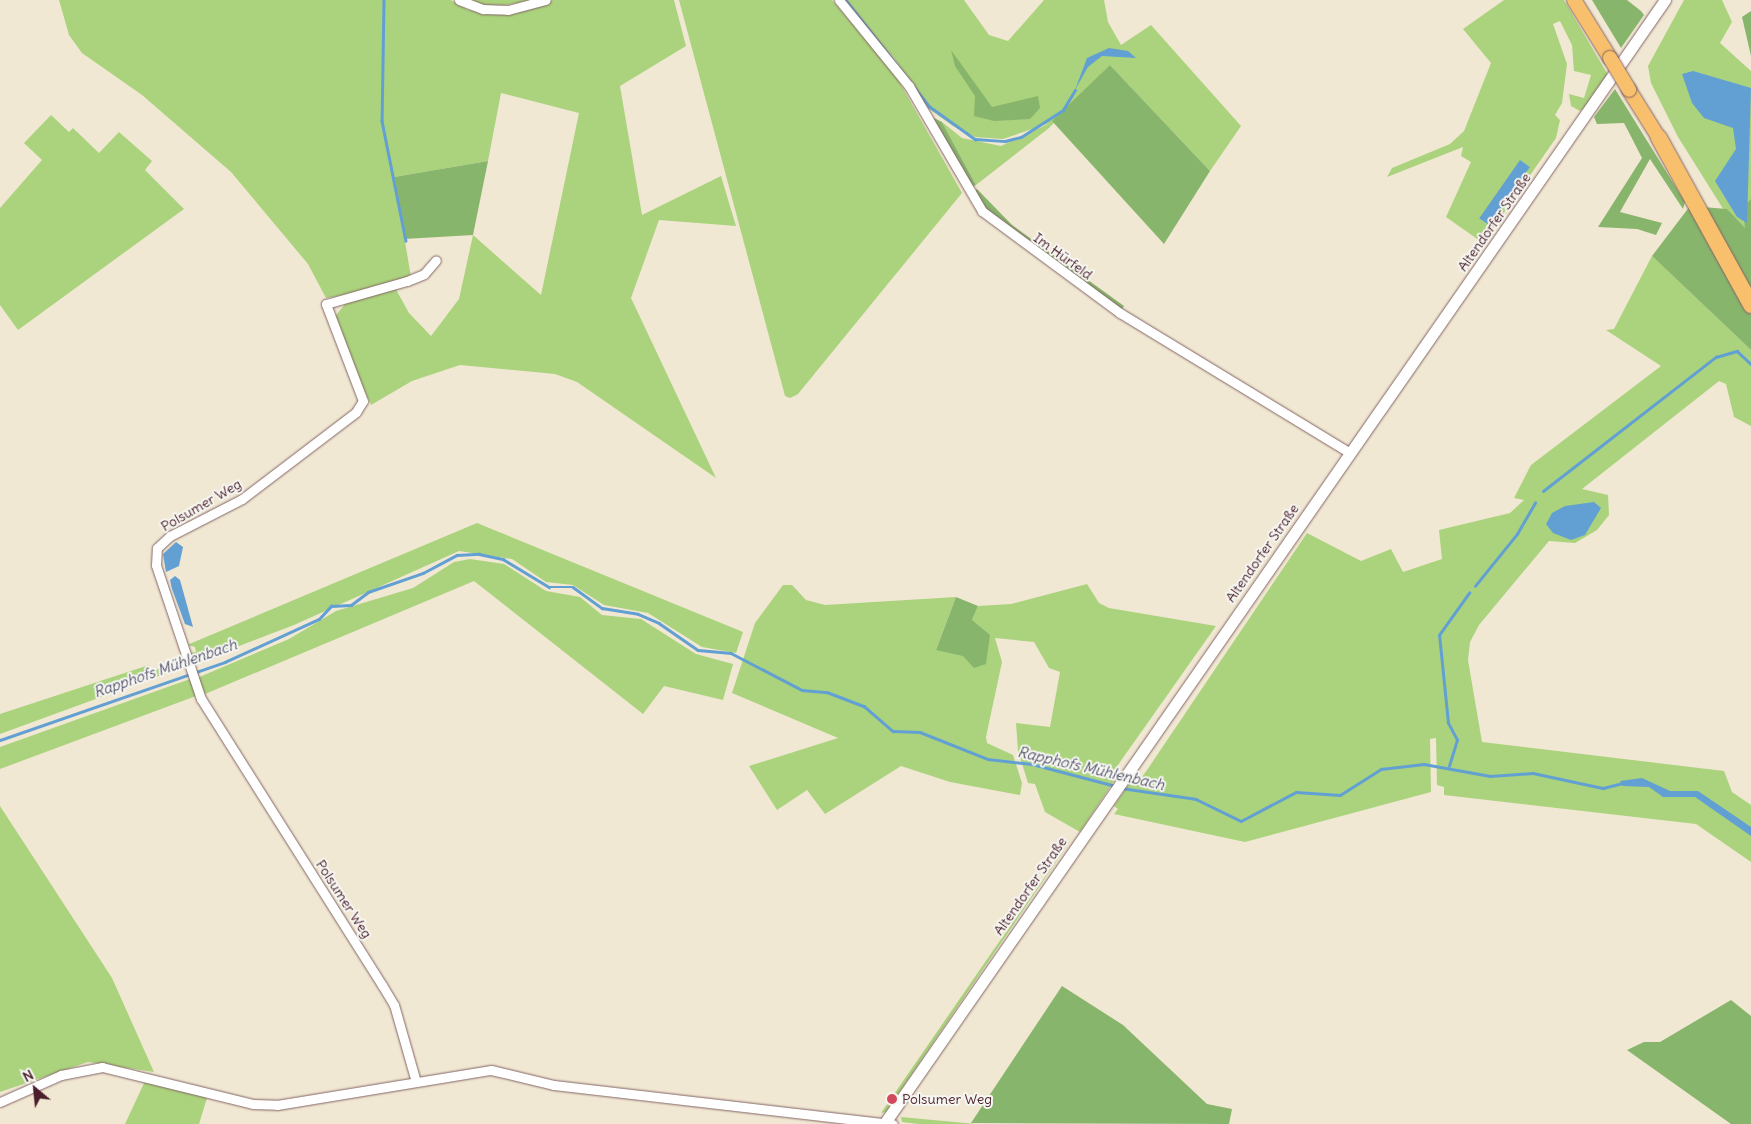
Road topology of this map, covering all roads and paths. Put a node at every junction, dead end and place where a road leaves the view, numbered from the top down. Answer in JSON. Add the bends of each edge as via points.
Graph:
{"nodes":[{"id":1,"x":459,"y":0,"type":"edge"},
{"id":2,"x":546,"y":0,"type":"edge"},
{"id":3,"x":839,"y":0,"type":"edge"},
{"id":4,"x":1574,"y":0,"type":"edge"},
{"id":5,"x":1665,"y":0,"type":"edge"},
{"id":6,"x":1659,"y":138,"type":"junction"},
{"id":7,"x":436,"y":260,"type":"dead end"},
{"id":8,"x":1751,"y":279,"type":"edge"},
{"id":9,"x":1751,"y":305,"type":"edge"},
{"id":10,"x":1350,"y":453,"type":"junction"},
{"id":11,"x":416,"y":1082,"type":"junction"},
{"id":12,"x":0,"y":1102,"type":"edge"},
{"id":13,"x":887,"y":1124,"type":"edge"}],
"edges":[{"from":1,"to":2,"type":"street","via":[[483,10],[508,10]]},
{"from":3,"to":10,"type":"street","name":"Im Hürfeld","via":[[909,86],[982,211],[1120,313]]},
{"from":4,"to":6,"type":"main road","bridge":true},
{"from":5,"to":10,"type":"street","name":"Altendorfer Straße"},
{"from":6,"to":8,"type":"highway"},
{"from":6,"to":9,"type":"highway"},
{"from":7,"to":11,"type":"street","name":"Polsumer Weg","via":[[424,274],[407,281],[326,304],[362,391],[363,401],[356,412],[242,499],[157,548],[156,565],[197,688],[394,1005]]},
{"from":10,"to":13,"type":"street","name":"Altendorfer Straße"},
{"from":11,"to":12,"type":"street","via":[[303,1103],[253,1104],[102,1066],[61,1075]]},
{"from":11,"to":13,"type":"street","via":[[491,1070],[554,1085]]}]}
